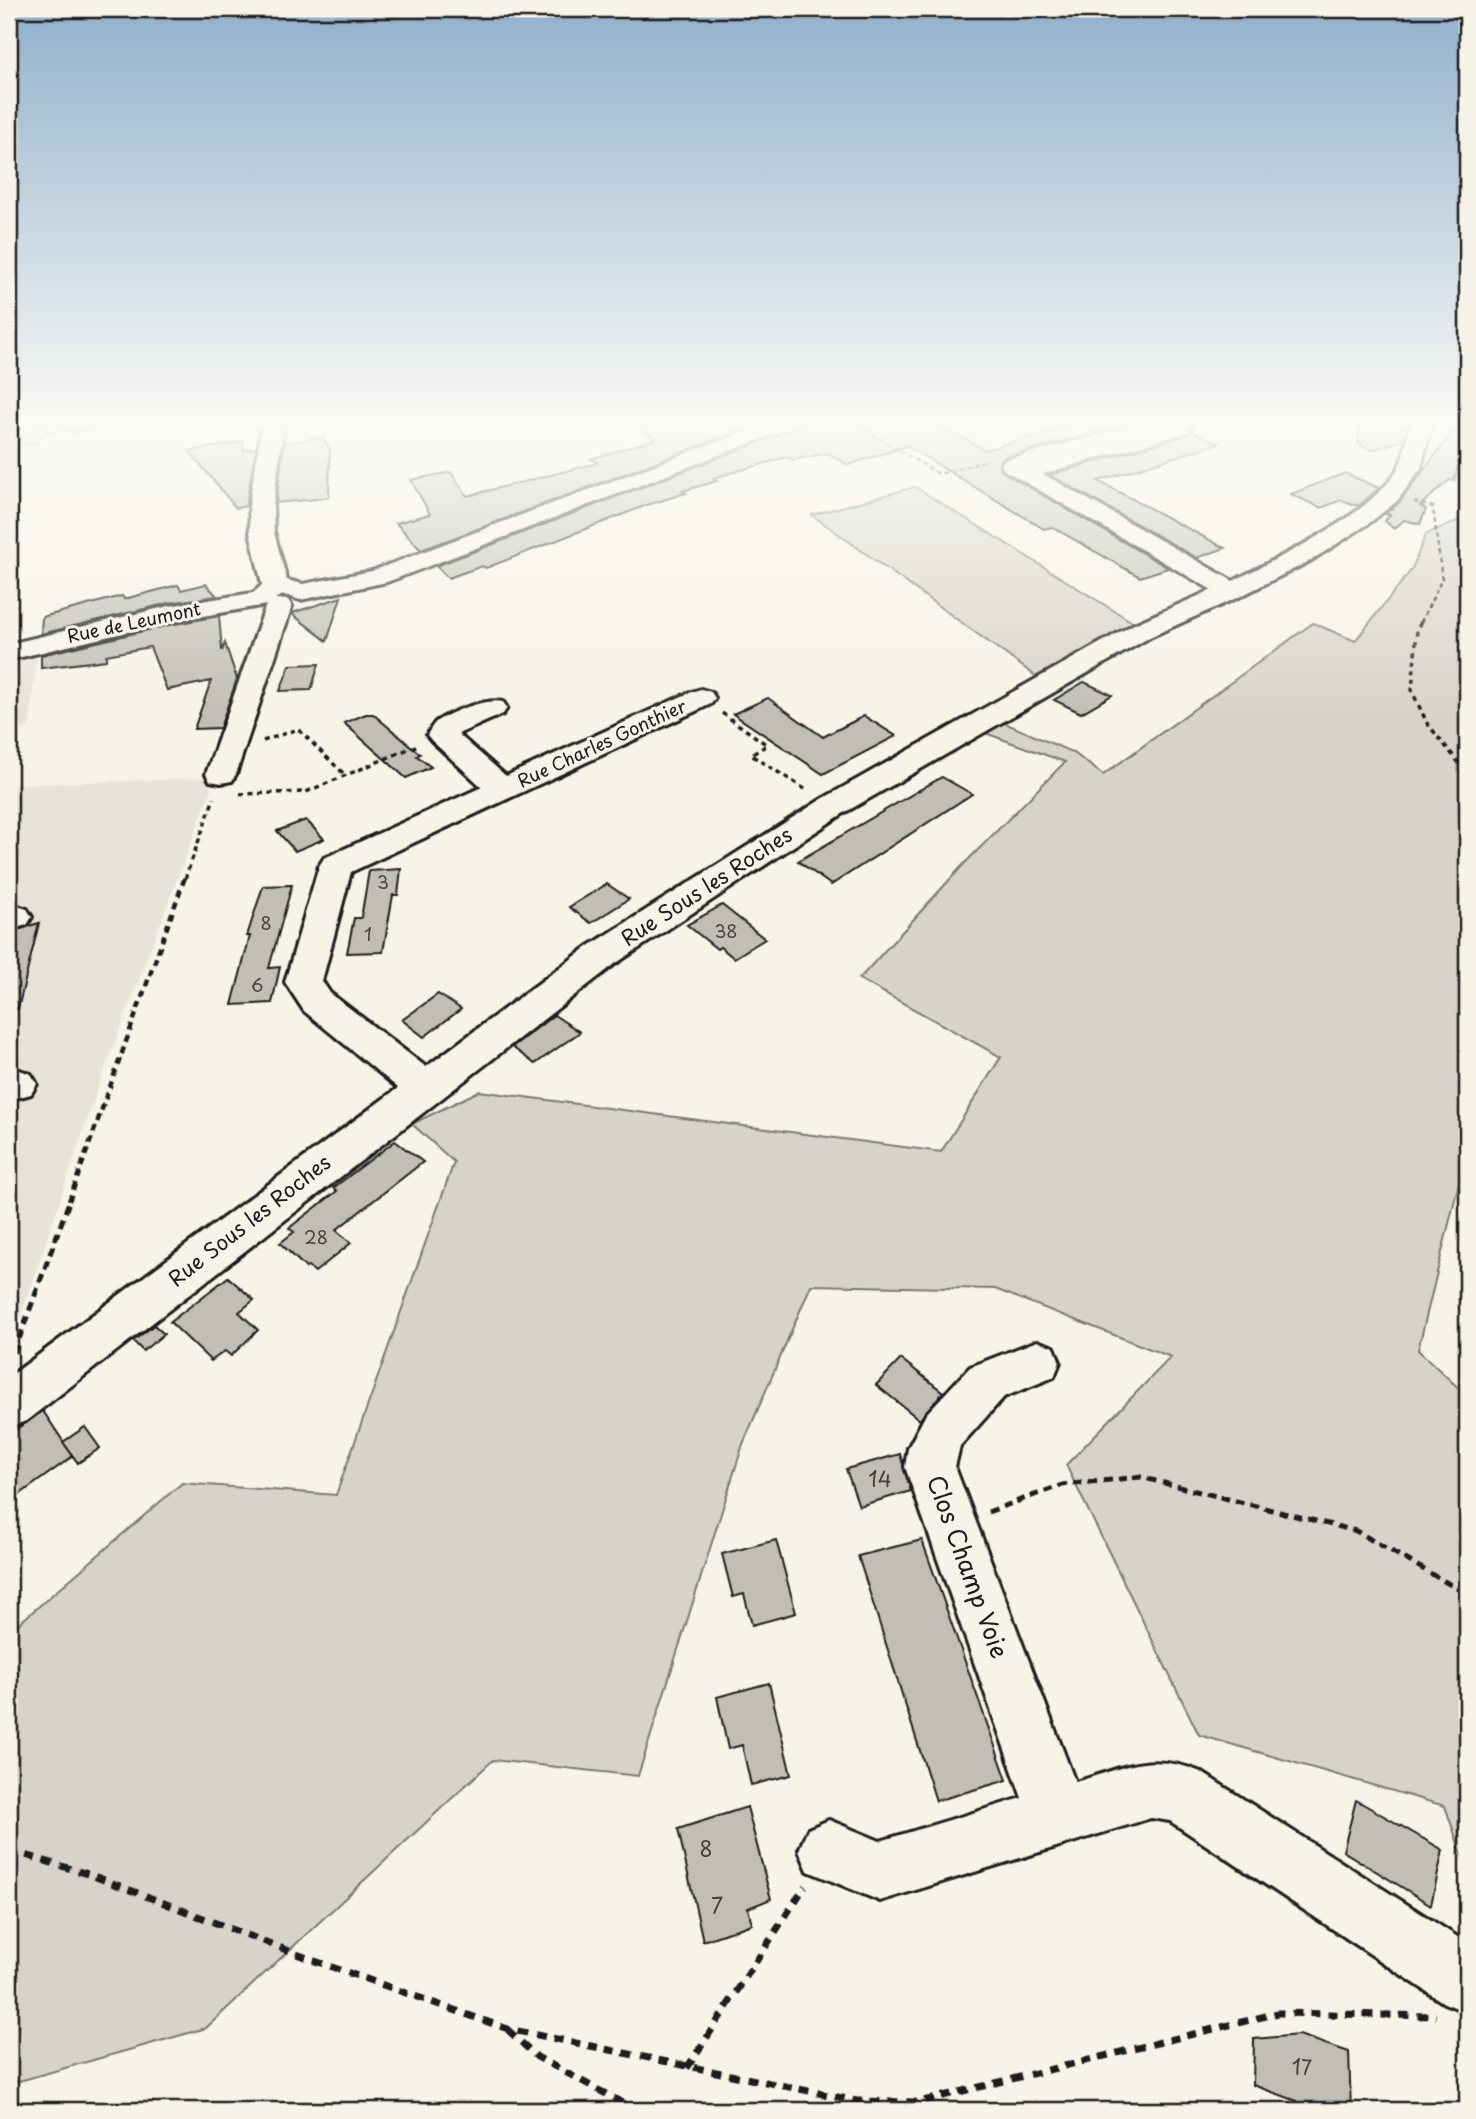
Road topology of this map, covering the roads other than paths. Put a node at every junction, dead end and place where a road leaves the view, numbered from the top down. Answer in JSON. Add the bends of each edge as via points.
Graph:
{"nodes":[{"id":1,"x":262,"y":521,"type":"edge"},
{"id":2,"x":526,"y":521,"type":"edge"},
{"id":3,"x":1110,"y":521,"type":"edge"},
{"id":4,"x":1357,"y":521,"type":"edge"},
{"id":5,"x":1233,"y":591,"type":"junction"},
{"id":6,"x":279,"y":596,"type":"junction"},
{"id":7,"x":9,"y":652,"type":"edge"},
{"id":8,"x":701,"y":698,"type":"road end"},
{"id":9,"x":493,"y":708,"type":"dead end"},
{"id":10,"x":221,"y":774,"type":"road end"},
{"id":11,"x":503,"y":790,"type":"junction"},
{"id":12,"x":424,"y":1087,"type":"junction"},
{"id":13,"x":1037,"y":1363,"type":"dead end"},
{"id":14,"x":9,"y":1405,"type":"edge"},
{"id":15,"x":1058,"y":1817,"type":"junction"},
{"id":16,"x":829,"y":1850,"type":"road end"},
{"id":17,"x":1454,"y":1998,"type":"edge"}],
"edges":[{"from":1,"to":6,"type":"street"},
{"from":2,"to":6,"type":"street","name":"Rue de Leumont","via":[[378,577]]},
{"from":3,"to":5,"type":"street"},
{"from":4,"to":5,"type":"street","name":"Rue Sous les Roches"},
{"from":5,"to":12,"type":"street","name":"Rue Sous les Roches","via":[[1143,630],[833,806],[602,954]]},
{"from":6,"to":7,"type":"street","name":"Rue de Leumont","via":[[169,614]]},
{"from":6,"to":10,"type":"street"},
{"from":8,"to":11,"type":"street","name":"Rue Charles Gonthier"},
{"from":9,"to":11,"type":"street","name":"Rue Charles Gonthier","via":[[446,728],[442,735]]},
{"from":11,"to":12,"type":"street","name":"Rue Charles Gonthier","via":[[336,866],[303,982],[317,1002]]},
{"from":12,"to":14,"type":"street","name":"Rue Sous les Roches"},
{"from":13,"to":15,"type":"street","name":"Clos Champ Voie","via":[[987,1381],[943,1430],[930,1467]]},
{"from":15,"to":16,"type":"street","via":[[880,1871]]},
{"from":15,"to":17,"type":"street","via":[[1151,1789],[1180,1793]]}]}
